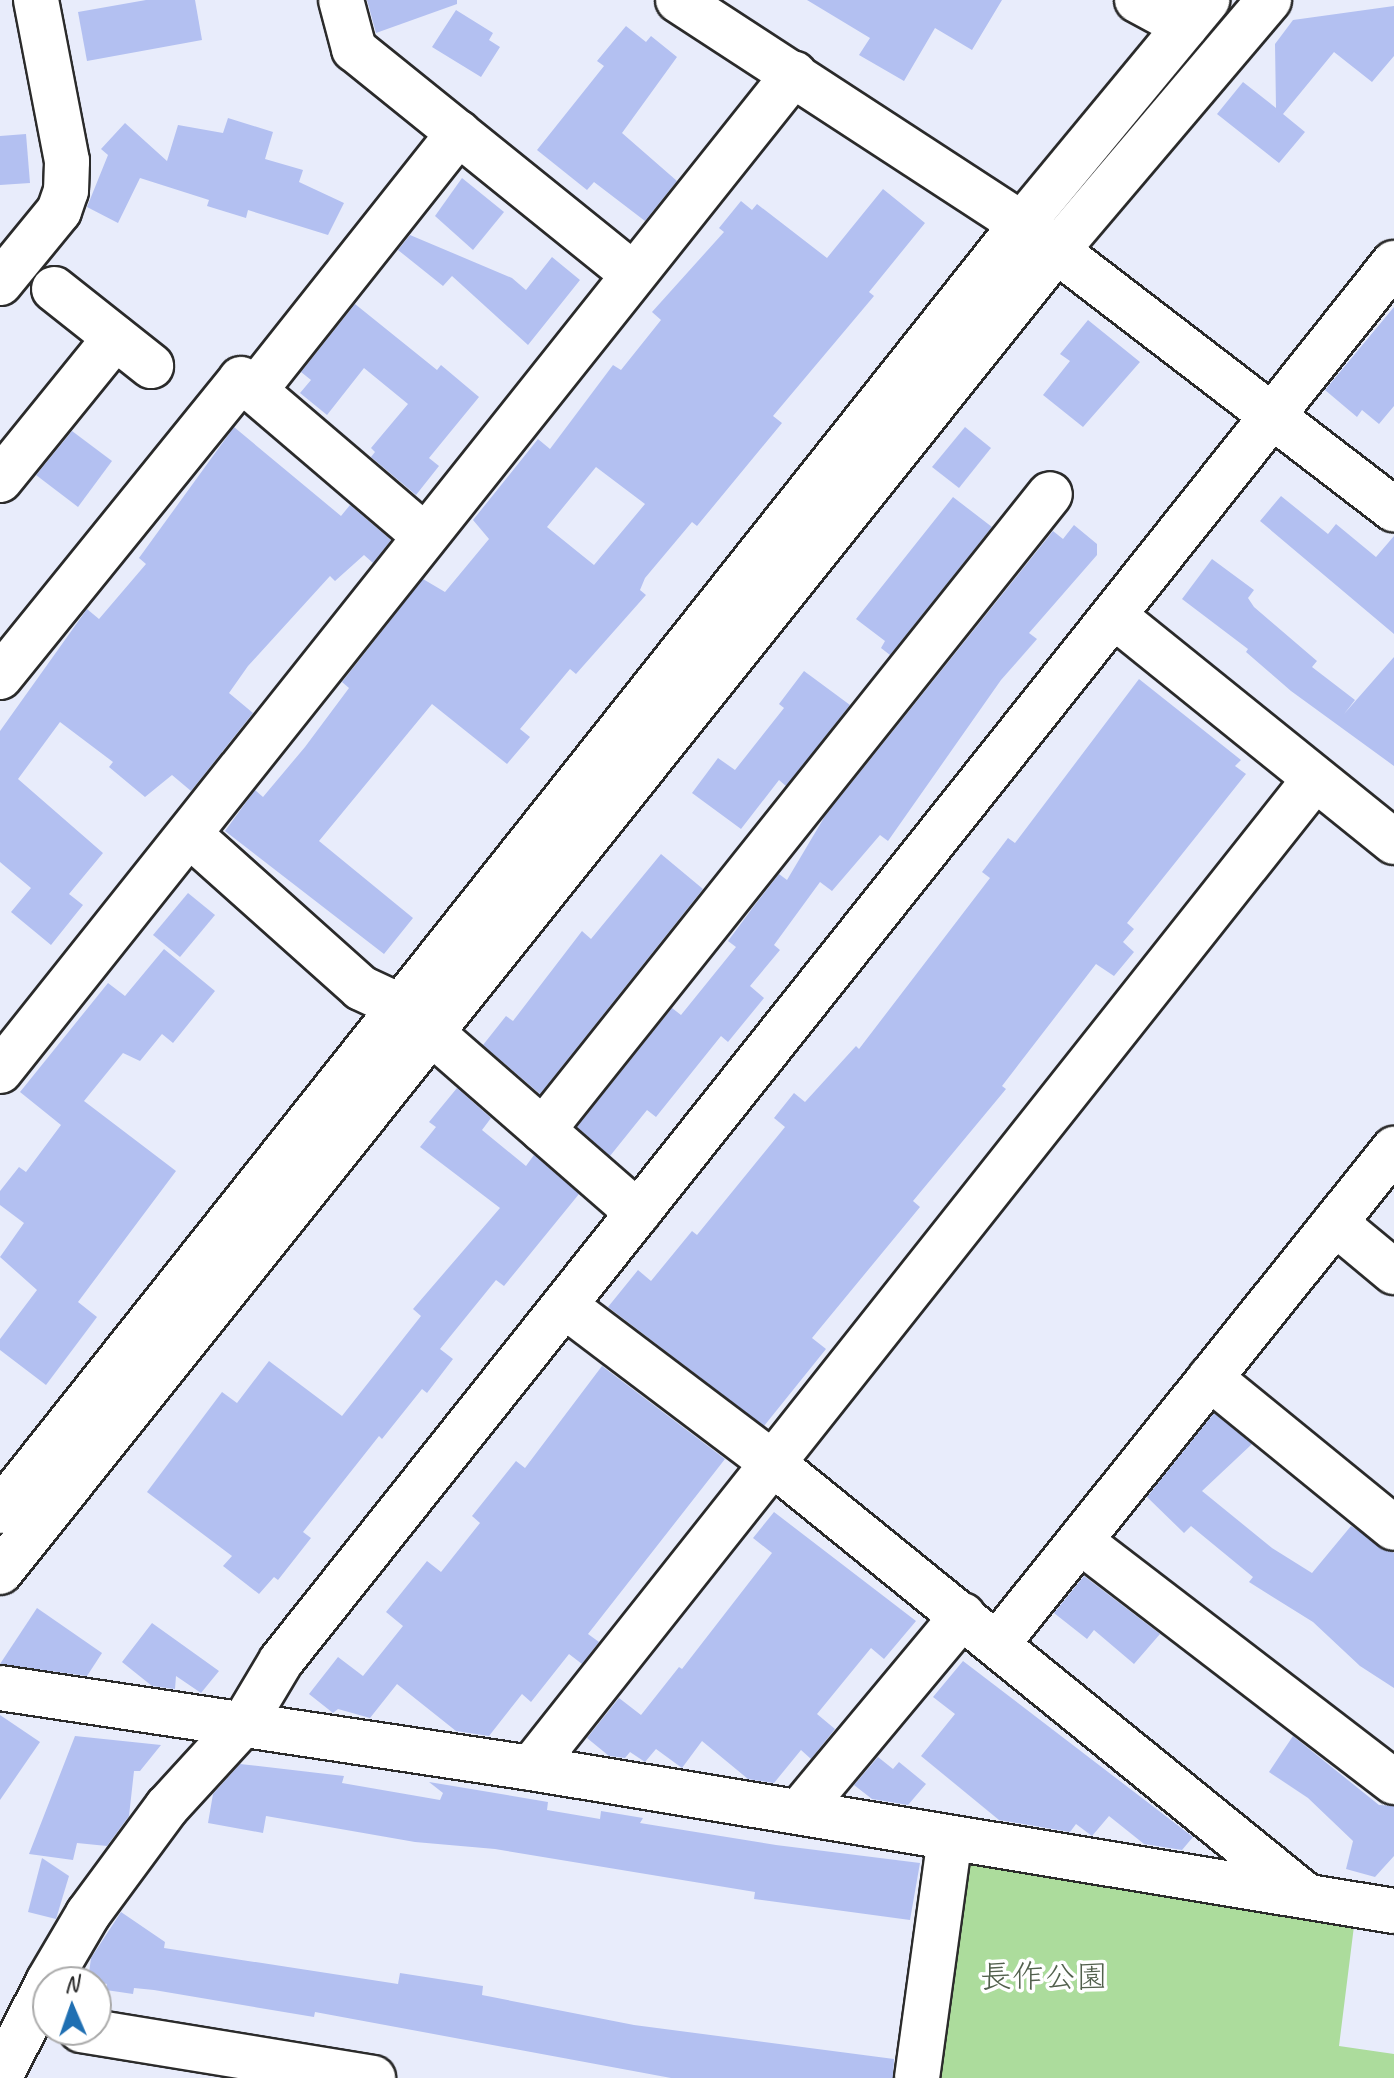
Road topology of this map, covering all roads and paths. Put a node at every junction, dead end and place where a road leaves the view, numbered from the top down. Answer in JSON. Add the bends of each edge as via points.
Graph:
{"nodes":[{"id":1,"x":36,"y":0,"type":"edge"},
{"id":2,"x":341,"y":0,"type":"edge"},
{"id":3,"x":678,"y":0,"type":"edge"},
{"id":4,"x":1137,"y":0,"type":"edge"},
{"id":5,"x":1266,"y":5,"type":"edge"},
{"id":6,"x":1196,"y":13,"type":"edge"},
{"id":7,"x":794,"y":74,"type":"junction"},
{"id":8,"x":459,"y":133,"type":"junction"},
{"id":9,"x":1022,"y":224,"type":"junction"},
{"id":10,"x":1057,"y":250,"type":"junction"},
{"id":11,"x":1394,"y":263,"type":"edge"},
{"id":12,"x":633,"y":274,"type":"junction"},
{"id":13,"x":0,"y":283,"type":"edge"},
{"id":14,"x":54,"y":289,"type":"dead end"},
{"id":15,"x":115,"y":338,"type":"junction"},
{"id":16,"x":151,"y":366,"type":"dead end"},
{"id":17,"x":255,"y":390,"type":"junction"},
{"id":18,"x":1276,"y":415,"type":"junction"},
{"id":19,"x":0,"y":480,"type":"edge"},
{"id":20,"x":1050,"y":494,"type":"dead end"},
{"id":21,"x":1394,"y":509,"type":"edge"},
{"id":22,"x":425,"y":536,"type":"junction"},
{"id":23,"x":1114,"y":616,"type":"junction"},
{"id":24,"x":5,"y":662,"type":"edge"},
{"id":25,"x":1315,"y":779,"type":"junction"},
{"id":26,"x":190,"y":835,"type":"junction"},
{"id":27,"x":1394,"y":842,"type":"edge"},
{"id":28,"x":417,"y":1020,"type":"junction"},
{"id":29,"x":0,"y":1071,"type":"edge"},
{"id":30,"x":543,"y":1130,"type":"junction"},
{"id":31,"x":1394,"y":1149,"type":"edge"},
{"id":32,"x":638,"y":1213,"type":"junction"},
{"id":33,"x":1335,"y":1223,"type":"junction"},
{"id":34,"x":1394,"y":1272,"type":"edge"},
{"id":35,"x":565,"y":1306,"type":"junction"},
{"id":36,"x":1210,"y":1378,"type":"junction"},
{"id":37,"x":771,"y":1462,"type":"junction"},
{"id":38,"x":0,"y":1511,"type":"edge"},
{"id":39,"x":1394,"y":1528,"type":"edge"},
{"id":40,"x":1080,"y":1541,"type":"junction"},
{"id":41,"x":0,"y":1572,"type":"edge"},
{"id":42,"x":963,"y":1615,"type":"junction"},
{"id":43,"x":997,"y":1644,"type":"junction"},
{"id":44,"x":0,"y":1688,"type":"edge"},
{"id":45,"x":244,"y":1723,"type":"junction"},
{"id":46,"x":531,"y":1768,"type":"junction"},
{"id":47,"x":1394,"y":1782,"type":"edge"},
{"id":48,"x":799,"y":1812,"type":"junction"},
{"id":49,"x":950,"y":1838,"type":"junction"},
{"id":50,"x":1307,"y":1897,"type":"junction"},
{"id":51,"x":1394,"y":1911,"type":"edge"},
{"id":52,"x":57,"y":1966,"type":"edge"},
{"id":53,"x":32,"y":2030,"type":"edge"},
{"id":54,"x":112,"y":2035,"type":"edge"},
{"id":55,"x":0,"y":2077,"type":"edge"},
{"id":56,"x":373,"y":2078,"type":"edge"},
{"id":57,"x":917,"y":2078,"type":"edge"}],
"edges":[{"from":1,"to":13,"type":"street","via":[[67,161],[66,191],[59,211]]},
{"from":2,"to":8,"type":"street","via":[[354,49]]},
{"from":3,"to":7,"type":"street"},
{"from":4,"to":6,"type":"street"},
{"from":5,"to":10,"type":"street"},
{"from":6,"to":9,"type":"street"},
{"from":7,"to":9,"type":"street"},
{"from":7,"to":12,"type":"street"},
{"from":8,"to":12,"type":"street"},
{"from":8,"to":17,"type":"street"},
{"from":9,"to":10,"type":"street"},
{"from":9,"to":28,"type":"street"},
{"from":10,"to":18,"type":"street"},
{"from":10,"to":28,"type":"street"},
{"from":11,"to":18,"type":"street"},
{"from":12,"to":22,"type":"street"},
{"from":14,"to":15,"type":"street"},
{"from":15,"to":16,"type":"street"},
{"from":15,"to":19,"type":"street"},
{"from":17,"to":22,"type":"street"},
{"from":17,"to":24,"type":"street","via":[[241,379]]},
{"from":18,"to":21,"type":"street"},
{"from":18,"to":23,"type":"street"},
{"from":20,"to":30,"type":"street"},
{"from":22,"to":26,"type":"street"},
{"from":23,"to":25,"type":"street"},
{"from":23,"to":32,"type":"street"},
{"from":25,"to":27,"type":"street"},
{"from":25,"to":37,"type":"street"},
{"from":26,"to":28,"type":"street","via":[[361,988]]},
{"from":26,"to":29,"type":"street"},
{"from":28,"to":30,"type":"street"},
{"from":28,"to":38,"type":"street"},
{"from":28,"to":41,"type":"street"},
{"from":30,"to":32,"type":"street"},
{"from":31,"to":33,"type":"street"},
{"from":32,"to":35,"type":"street"},
{"from":33,"to":34,"type":"street"},
{"from":33,"to":36,"type":"street"},
{"from":35,"to":37,"type":"street"},
{"from":35,"to":45,"type":"street","via":[[281,1661]]},
{"from":36,"to":39,"type":"street"},
{"from":36,"to":40,"type":"street"},
{"from":37,"to":42,"type":"street"},
{"from":37,"to":46,"type":"street"},
{"from":40,"to":43,"type":"street"},
{"from":40,"to":47,"type":"street"},
{"from":42,"to":43,"type":"street"},
{"from":42,"to":48,"type":"street"},
{"from":43,"to":50,"type":"street"},
{"from":44,"to":45,"type":"street"},
{"from":45,"to":46,"type":"street"},
{"from":45,"to":52,"type":"street","via":[[167,1807],[88,1914]]},
{"from":46,"to":48,"type":"street"},
{"from":48,"to":49,"type":"street"},
{"from":49,"to":50,"type":"street"},
{"from":49,"to":57,"type":"street"},
{"from":50,"to":51,"type":"street"},
{"from":53,"to":55,"type":"street"},
{"from":54,"to":56,"type":"street"}]}
